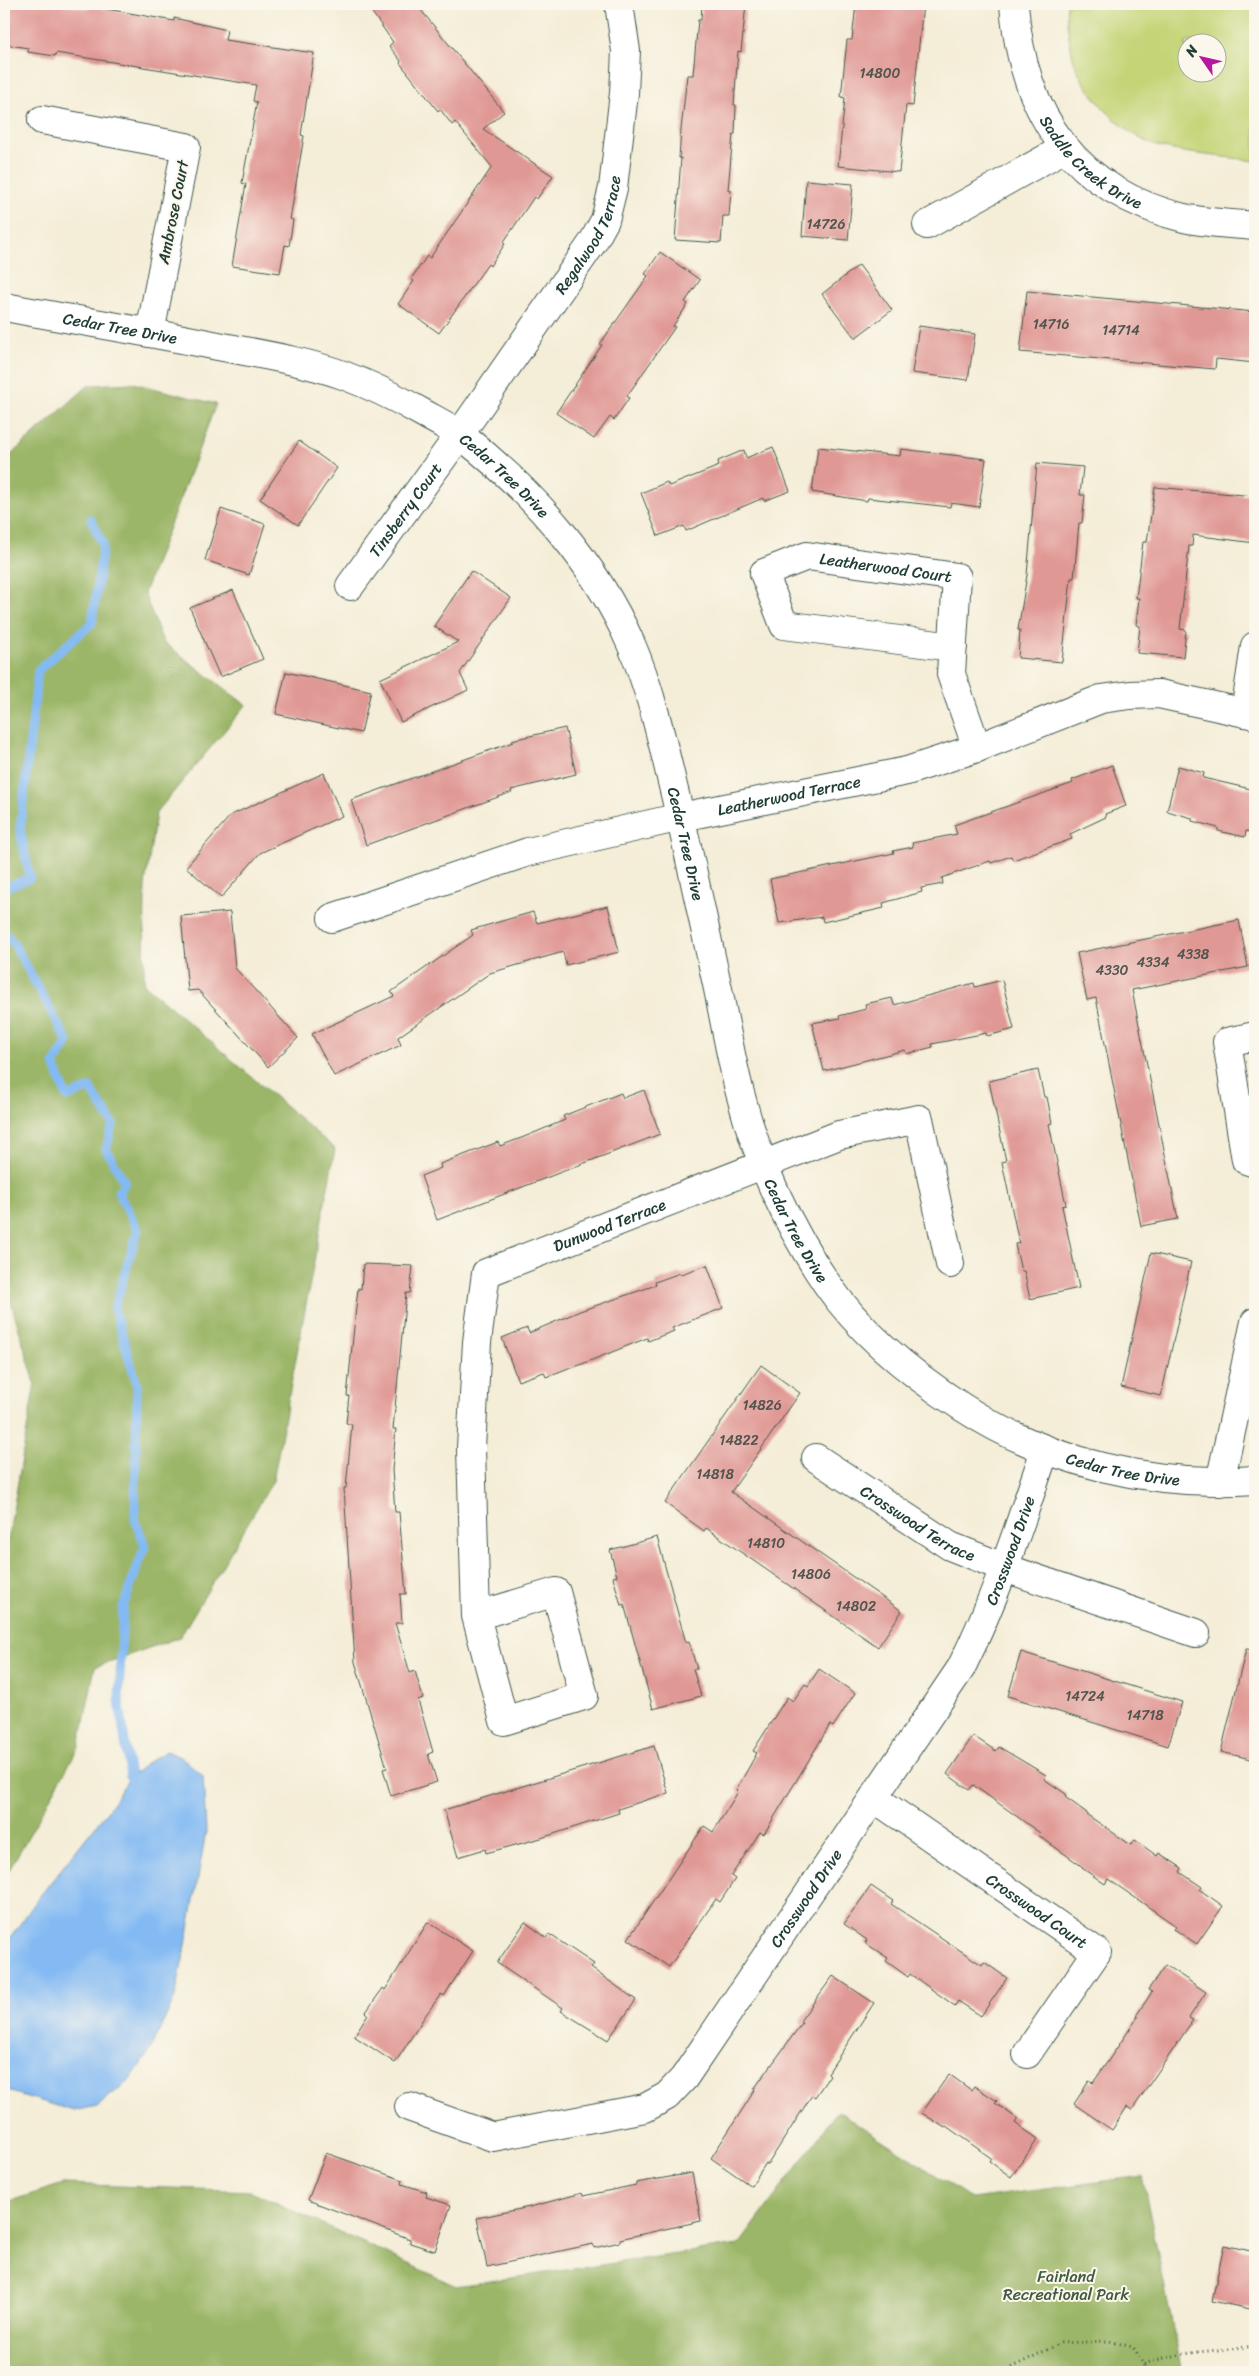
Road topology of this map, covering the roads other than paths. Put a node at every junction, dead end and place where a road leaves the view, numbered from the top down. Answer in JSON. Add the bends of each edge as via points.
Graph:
{"nodes":[{"id":1,"x":618,"y":4,"type":"edge"},
{"id":2,"x":1014,"y":4,"type":"edge"},
{"id":3,"x":42,"y":120,"type":"dead end"},
{"id":4,"x":1065,"y":148,"type":"junction"},
{"id":5,"x":927,"y":225,"type":"dead end"},
{"id":6,"x":1255,"y":226,"type":"edge"},
{"id":7,"x":4,"y":307,"type":"edge"},
{"id":8,"x":150,"y":333,"type":"junction"},
{"id":9,"x":460,"y":434,"type":"junction"},
{"id":10,"x":350,"y":586,"type":"dead end"},
{"id":11,"x":1255,"y":646,"type":"edge"},
{"id":12,"x":953,"y":647,"type":"junction"},
{"id":13,"x":1250,"y":714,"type":"edge"},
{"id":14,"x":977,"y":748,"type":"junction"},
{"id":15,"x":681,"y":818,"type":"junction"},
{"id":16,"x":332,"y":918,"type":"dead end"},
{"id":17,"x":1255,"y":1036,"type":"edge"},
{"id":18,"x":763,"y":1163,"type":"junction"},
{"id":19,"x":1255,"y":1163,"type":"edge"},
{"id":20,"x":950,"y":1264,"type":"dead end"},
{"id":21,"x":1255,"y":1322,"type":"edge"},
{"id":22,"x":1045,"y":1450,"type":"junction"},
{"id":23,"x":816,"y":1458,"type":"dead end"},
{"id":24,"x":1255,"y":1480,"type":"edge"},
{"id":25,"x":1220,"y":1482,"type":"junction"},
{"id":26,"x":1005,"y":1568,"type":"junction"},
{"id":27,"x":476,"y":1616,"type":"junction"},
{"id":28,"x":1196,"y":1633,"type":"dead end"},
{"id":29,"x":874,"y":1798,"type":"junction"},
{"id":30,"x":1027,"y":2054,"type":"dead end"},
{"id":31,"x":409,"y":2107,"type":"dead end"}],
"edges":[{"from":1,"to":9,"type":"street","name":"Regalwood Terrace","via":[[626,51],[624,92],[613,188],[605,220]]},
{"from":2,"to":4,"type":"street","name":"Saddle Creek Drive","via":[[1023,66],[1035,97]]},
{"from":3,"to":8,"type":"street","name":"Ambrose Court","via":[[186,147]]},
{"from":4,"to":5,"type":"street"},
{"from":4,"to":6,"type":"street","name":"Saddle Creek Drive","via":[[1115,192],[1143,205],[1185,218]]},
{"from":7,"to":8,"type":"street","name":"Cedar Tree Drive"},
{"from":8,"to":9,"type":"street","name":"Cedar Tree Drive","via":[[341,374],[398,399]]},
{"from":9,"to":10,"type":"street","name":"Tinsberry Court"},
{"from":9,"to":15,"type":"street","name":"Cedar Tree Drive","via":[[531,497],[600,583],[631,644],[656,716]]},
{"from":11,"to":13,"type":"street","name":"Leatherwood Terrace"},
{"from":12,"to":12,"type":"street","name":"Leatherwood Court","via":[[958,577],[808,556],[764,573],[784,625]]},
{"from":12,"to":14,"type":"street","name":"Leatherwood Court","via":[[951,674]]},
{"from":13,"to":14,"type":"street","name":"Leatherwood Terrace","via":[[1159,694],[1130,695],[1101,699]]},
{"from":14,"to":15,"type":"street","name":"Leatherwood Terrace","via":[[907,771]]},
{"from":15,"to":16,"type":"street","name":"Leatherwood Terrace","via":[[528,852]]},
{"from":15,"to":18,"type":"street","name":"Cedar Tree Drive","via":[[740,1094]]},
{"from":17,"to":19,"type":"street","via":[[1227,1042],[1246,1160]]},
{"from":18,"to":20,"type":"street","name":"Dunwood Terrace","via":[[838,1135],[919,1119]]},
{"from":18,"to":22,"type":"street","name":"Cedar Tree Drive","via":[[798,1238],[830,1288],[875,1340],[924,1382],[980,1419]]},
{"from":18,"to":27,"type":"street","name":"Dunwood Terrace","via":[[486,1273],[477,1342],[471,1448]]},
{"from":21,"to":25,"type":"street"},
{"from":22,"to":25,"type":"street","name":"Cedar Tree Drive","via":[[1101,1467],[1160,1478]]},
{"from":22,"to":26,"type":"street","name":"Crosswood Drive"},
{"from":23,"to":26,"type":"street","name":"Crosswood Terrace","via":[[950,1546]]},
{"from":24,"to":25,"type":"street","name":"Cedar Tree Drive"},
{"from":26,"to":28,"type":"street","name":"Crosswood Terrace"},
{"from":26,"to":29,"type":"street","name":"Crosswood Drive","via":[[962,1668]]},
{"from":27,"to":27,"type":"street","name":"Dunwood Terrace","via":[[504,1721],[584,1696],[556,1592]]},
{"from":29,"to":30,"type":"street","name":"Crosswood Court","via":[[1097,1952]]},
{"from":29,"to":31,"type":"street","name":"Crosswood Drive","via":[[684,2078],[667,2096],[645,2108],[493,2137]]}]}
